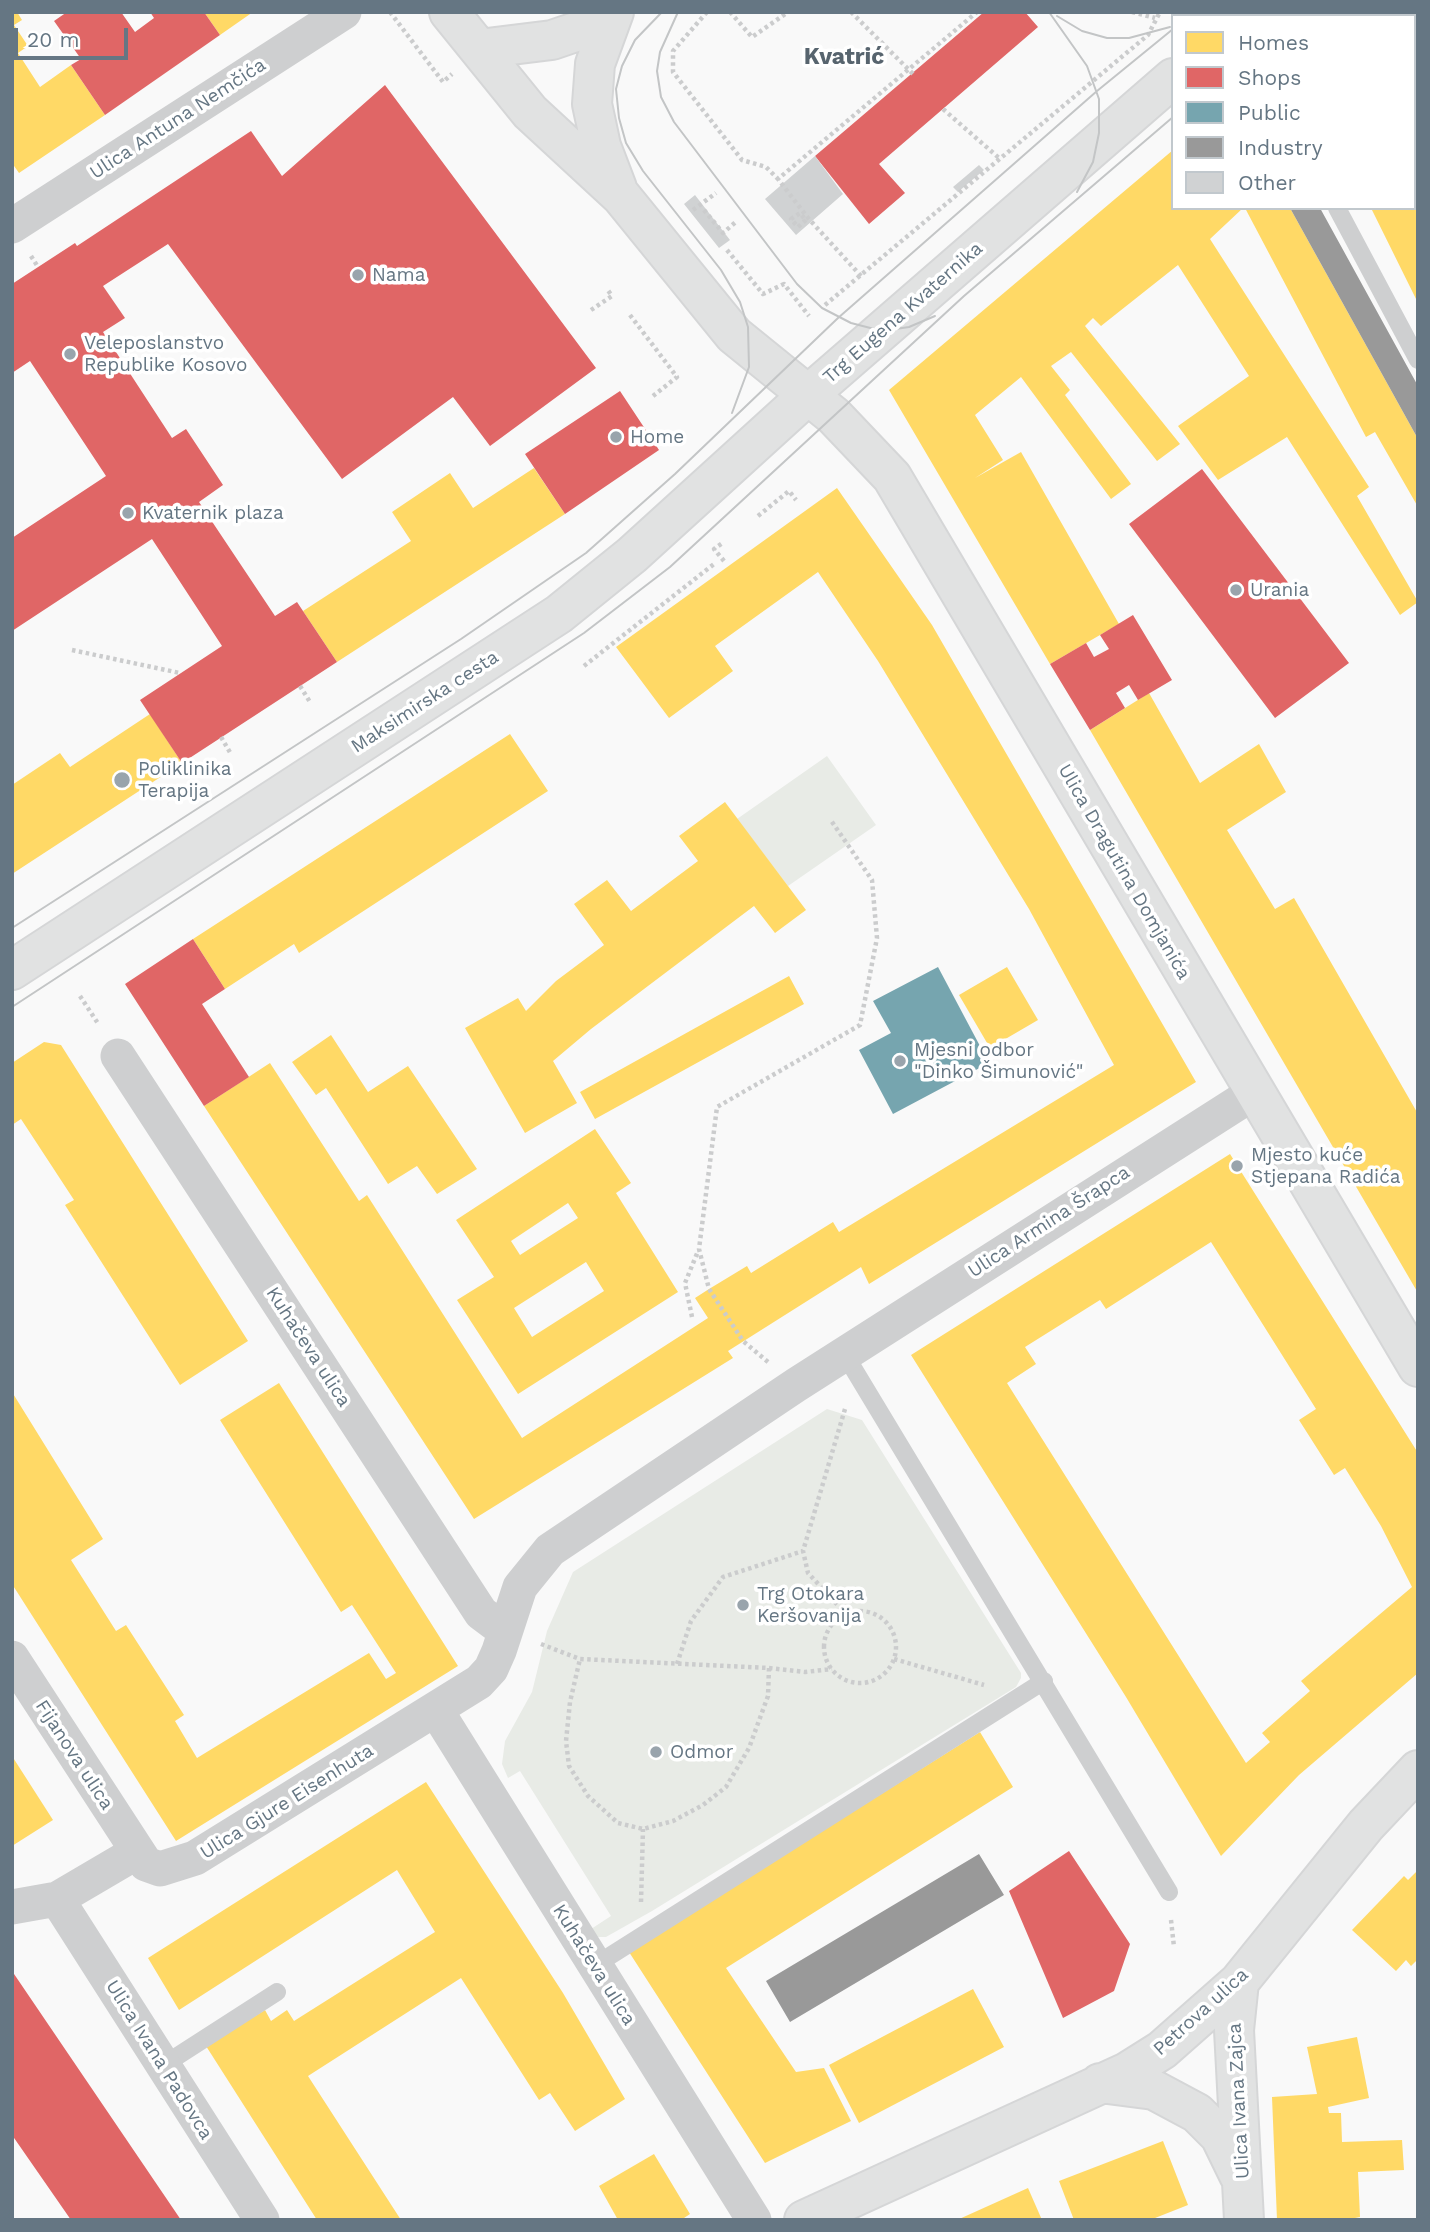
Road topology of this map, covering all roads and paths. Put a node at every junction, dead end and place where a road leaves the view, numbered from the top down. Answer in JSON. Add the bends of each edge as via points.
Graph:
{"nodes":[{"id":1,"x":344,"y":12,"type":"edge"},
{"id":2,"x":390,"y":12,"type":"edge"},
{"id":3,"x":449,"y":12,"type":"edge"},
{"id":4,"x":706,"y":12,"type":"edge"},
{"id":5,"x":730,"y":12,"type":"edge"},
{"id":6,"x":788,"y":12,"type":"edge"},
{"id":7,"x":851,"y":12,"type":"edge"},
{"id":8,"x":977,"y":12,"type":"edge"},
{"id":9,"x":1132,"y":12,"type":"edge"},
{"id":10,"x":1160,"y":12,"type":"edge"},
{"id":11,"x":615,"y":13,"type":"edge"},
{"id":12,"x":1155,"y":18,"type":"junction"},
{"id":13,"x":467,"y":60,"type":"junction"},
{"id":14,"x":910,"y":72,"type":"junction"},
{"id":15,"x":1171,"y":80,"type":"edge"},
{"id":16,"x":943,"y":109,"type":"dead end"},
{"id":17,"x":999,"y":158,"type":"junction"},
{"id":18,"x":778,"y":178,"type":"junction"},
{"id":19,"x":716,"y":193,"type":"dead end"},
{"id":20,"x":621,"y":196,"type":"junction"},
{"id":21,"x":693,"y":210,"type":"dead end"},
{"id":22,"x":704,"y":210,"type":"dead end"},
{"id":23,"x":1338,"y":210,"type":"edge"},
{"id":24,"x":737,"y":221,"type":"dead end"},
{"id":25,"x":12,"y":226,"type":"edge"},
{"id":26,"x":727,"y":250,"type":"dead end"},
{"id":27,"x":861,"y":276,"type":"junction"},
{"id":28,"x":607,"y":289,"type":"dead end"},
{"id":29,"x":843,"y":292,"type":"junction"},
{"id":30,"x":847,"y":300,"type":"dead end"},
{"id":31,"x":825,"y":305,"type":"dead end"},
{"id":32,"x":591,"y":310,"type":"dead end"},
{"id":33,"x":630,"y":315,"type":"dead end"},
{"id":34,"x":809,"y":316,"type":"dead end"},
{"id":35,"x":1418,"y":360,"type":"edge"},
{"id":36,"x":808,"y":395,"type":"junction"},
{"id":37,"x":653,"y":396,"type":"dead end"},
{"id":38,"x":796,"y":500,"type":"dead end"},
{"id":39,"x":758,"y":516,"type":"dead end"},
{"id":40,"x":724,"y":542,"type":"dead end"},
{"id":41,"x":724,"y":561,"type":"dead end"},
{"id":42,"x":714,"y":564,"type":"dead end"},
{"id":43,"x":72,"y":650,"type":"dead end"},
{"id":44,"x":584,"y":666,"type":"dead end"},
{"id":45,"x":180,"y":673,"type":"dead end"},
{"id":46,"x":300,"y":686,"type":"dead end"},
{"id":47,"x":310,"y":702,"type":"dead end"},
{"id":48,"x":221,"y":737,"type":"dead end"},
{"id":49,"x":231,"y":754,"type":"dead end"},
{"id":50,"x":830,"y":818,"type":"dead end"},
{"id":51,"x":12,"y":970,"type":"edge"},
{"id":52,"x":118,"y":1056,"type":"dead end"},
{"id":53,"x":1255,"y":1093,"type":"junction"},
{"id":54,"x":699,"y":1249,"type":"junction"},
{"id":55,"x":692,"y":1317,"type":"dead end"},
{"id":56,"x":1418,"y":1367,"type":"edge"},
{"id":57,"x":853,"y":1368,"type":"junction"},
{"id":58,"x":796,"y":1385,"type":"junction"},
{"id":59,"x":803,"y":1551,"type":"junction"},
{"id":60,"x":846,"y":1614,"type":"junction"},
{"id":61,"x":521,"y":1637,"type":"junction"},
{"id":62,"x":12,"y":1658,"type":"edge"},
{"id":63,"x":580,"y":1659,"type":"junction"},
{"id":64,"x":894,"y":1659,"type":"junction"},
{"id":65,"x":677,"y":1664,"type":"junction"},
{"id":66,"x":769,"y":1668,"type":"junction"},
{"id":67,"x":832,"y":1669,"type":"junction"},
{"id":68,"x":1044,"y":1681,"type":"junction"},
{"id":69,"x":1022,"y":1695,"type":"junction"},
{"id":70,"x":436,"y":1710,"type":"junction"},
{"id":71,"x":1418,"y":1770,"type":"edge"},
{"id":72,"x":643,"y":1829,"type":"junction"},
{"id":73,"x":137,"y":1852,"type":"junction"},
{"id":74,"x":1169,"y":1892,"type":"dead end"},
{"id":75,"x":58,"y":1899,"type":"junction"},
{"id":76,"x":12,"y":1907,"type":"edge"},
{"id":77,"x":640,"y":1937,"type":"junction"},
{"id":78,"x":594,"y":1966,"type":"junction"},
{"id":79,"x":1239,"y":1982,"type":"junction"},
{"id":80,"x":277,"y":1993,"type":"dead end"},
{"id":81,"x":162,"y":2066,"type":"junction"},
{"id":82,"x":1100,"y":2083,"type":"junction"},
{"id":83,"x":1244,"y":2204,"type":"edge"},
{"id":84,"x":262,"y":2220,"type":"edge"},
{"id":85,"x":754,"y":2220,"type":"edge"},
{"id":86,"x":804,"y":2220,"type":"edge"}],
"edges":[{"from":1,"to":25,"type":"street","name":"Ulica Antuna Nemčića"},
{"from":2,"to":13,"type":"path","via":[[443,82]]},
{"from":3,"to":13,"type":"main road","name":"Trg Eugena Kvaternika"},
{"from":4,"to":18,"type":"path","via":[[673,51],[673,72],[742,160],[766,167]]},
{"from":5,"to":6,"type":"path","via":[[752,37]]},
{"from":7,"to":14,"type":"path"},
{"from":8,"to":14,"type":"path"},
{"from":9,"to":12,"type":"path"},
{"from":10,"to":12,"type":"path"},
{"from":11,"to":13,"type":"main road","via":[[552,40]]},
{"from":11,"to":20,"type":"main road","name":"Trg Eugena Kvaternika","via":[[595,64],[592,104],[600,146]]},
{"from":12,"to":17,"type":"path","via":[[1148,35]]},
{"from":13,"to":20,"type":"main road","name":"Trg Eugena Kvaternika"},
{"from":14,"to":18,"type":"path"},
{"from":15,"to":36,"type":"main road","name":"Trg Eugena Kvaternika"},
{"from":16,"to":17,"type":"path"},
{"from":17,"to":27,"type":"path"},
{"from":18,"to":27,"type":"path","via":[[806,218]]},
{"from":19,"to":21,"type":"path"},
{"from":20,"to":36,"type":"main road","name":"Trg Eugena Kvaternika","via":[[728,329]]},
{"from":22,"to":24,"type":"path","via":[[723,233]]},
{"from":23,"to":35,"type":"lane"},
{"from":26,"to":34,"type":"path","via":[[762,294],[784,284]]},
{"from":27,"to":29,"type":"path"},
{"from":28,"to":32,"type":"path","via":[[612,296]]},
{"from":29,"to":30,"type":"path"},
{"from":29,"to":31,"type":"path"},
{"from":33,"to":37,"type":"path","via":[[677,377]]},
{"from":36,"to":51,"type":"main road","name":"Maksimirska cesta","via":[[632,555],[559,614]]},
{"from":36,"to":53,"type":"main road","name":"Ulica Dragutina Domjanića","via":[[879,461],[904,494]]},
{"from":38,"to":39,"type":"path","via":[[789,491]]},
{"from":40,"to":41,"type":"path","via":[[714,549]]},
{"from":42,"to":44,"type":"path"},
{"from":43,"to":45,"type":"path"},
{"from":46,"to":47,"type":"path"},
{"from":48,"to":49,"type":"path"},
{"from":50,"to":54,"type":"path","via":[[872,880],[877,938],[860,1024],[717,1107]]},
{"from":52,"to":61,"type":"street","name":"Kuhačeva ulica","via":[[481,1613]]},
{"from":53,"to":56,"type":"main road","name":"Ulica Dragutina Domjanića"},
{"from":53,"to":57,"type":"street","name":"Ulica Armina Šrapca"},
{"from":54,"to":55,"type":"path","via":[[685,1283]]},
{"from":54,"to":58,"type":"path","via":[[709,1289],[743,1342]]},
{"from":57,"to":58,"type":"street"},
{"from":57,"to":59,"type":"path"},
{"from":57,"to":68,"type":"lane"},
{"from":58,"to":61,"type":"street","via":[[550,1550],[520,1587]]},
{"from":59,"to":60,"type":"path","via":[[808,1573]]},
{"from":59,"to":65,"type":"path","via":[[723,1577],[691,1621]]},
{"from":60,"to":64,"type":"path","via":[[862,1611],[884,1620],[896,1640]]},
{"from":60,"to":67,"type":"path","via":[[826,1635]]},
{"from":61,"to":63,"type":"path"},
{"from":61,"to":70,"type":"street","via":[[479,1682]]},
{"from":62,"to":73,"type":"street","name":"Fijanova ulica"},
{"from":63,"to":65,"type":"path"},
{"from":63,"to":72,"type":"path","via":[[570,1702],[569,1766],[588,1796],[618,1823]]},
{"from":64,"to":67,"type":"path","via":[[884,1674],[863,1682],[851,1681]]},
{"from":64,"to":69,"type":"path"},
{"from":65,"to":66,"type":"path"},
{"from":66,"to":67,"type":"path"},
{"from":66,"to":72,"type":"path","via":[[768,1696],[749,1748],[726,1787],[673,1821]]},
{"from":68,"to":69,"type":"lane"},
{"from":68,"to":74,"type":"lane"},
{"from":69,"to":77,"type":"lane"},
{"from":70,"to":73,"type":"street","name":"Ulica Gjure Eisenhuta","via":[[195,1858],[160,1869],[146,1864]]},
{"from":70,"to":78,"type":"street","name":"Kuhačeva ulica"},
{"from":71,"to":79,"type":"main road","name":"Petrova ulica","via":[[1366,1825]]},
{"from":72,"to":77,"type":"path"},
{"from":73,"to":75,"type":"street"},
{"from":75,"to":76,"type":"street"},
{"from":75,"to":81,"type":"street","name":"Ulica Ivana Padovca"},
{"from":77,"to":78,"type":"lane"},
{"from":78,"to":85,"type":"street","name":"Kuhačeva ulica"},
{"from":79,"to":82,"type":"main road","name":"Petrova ulica","via":[[1162,2050]]},
{"from":79,"to":83,"type":"main road","name":"Ulica Ivana Zajca","via":[[1234,2030]]},
{"from":80,"to":81,"type":"lane"},
{"from":81,"to":84,"type":"street","name":"Ulica Ivana Padovca"},
{"from":82,"to":83,"type":"main road","via":[[1154,2090],[1197,2113],[1229,2150]]},
{"from":82,"to":86,"type":"main road","name":"Petrova ulica"}]}
